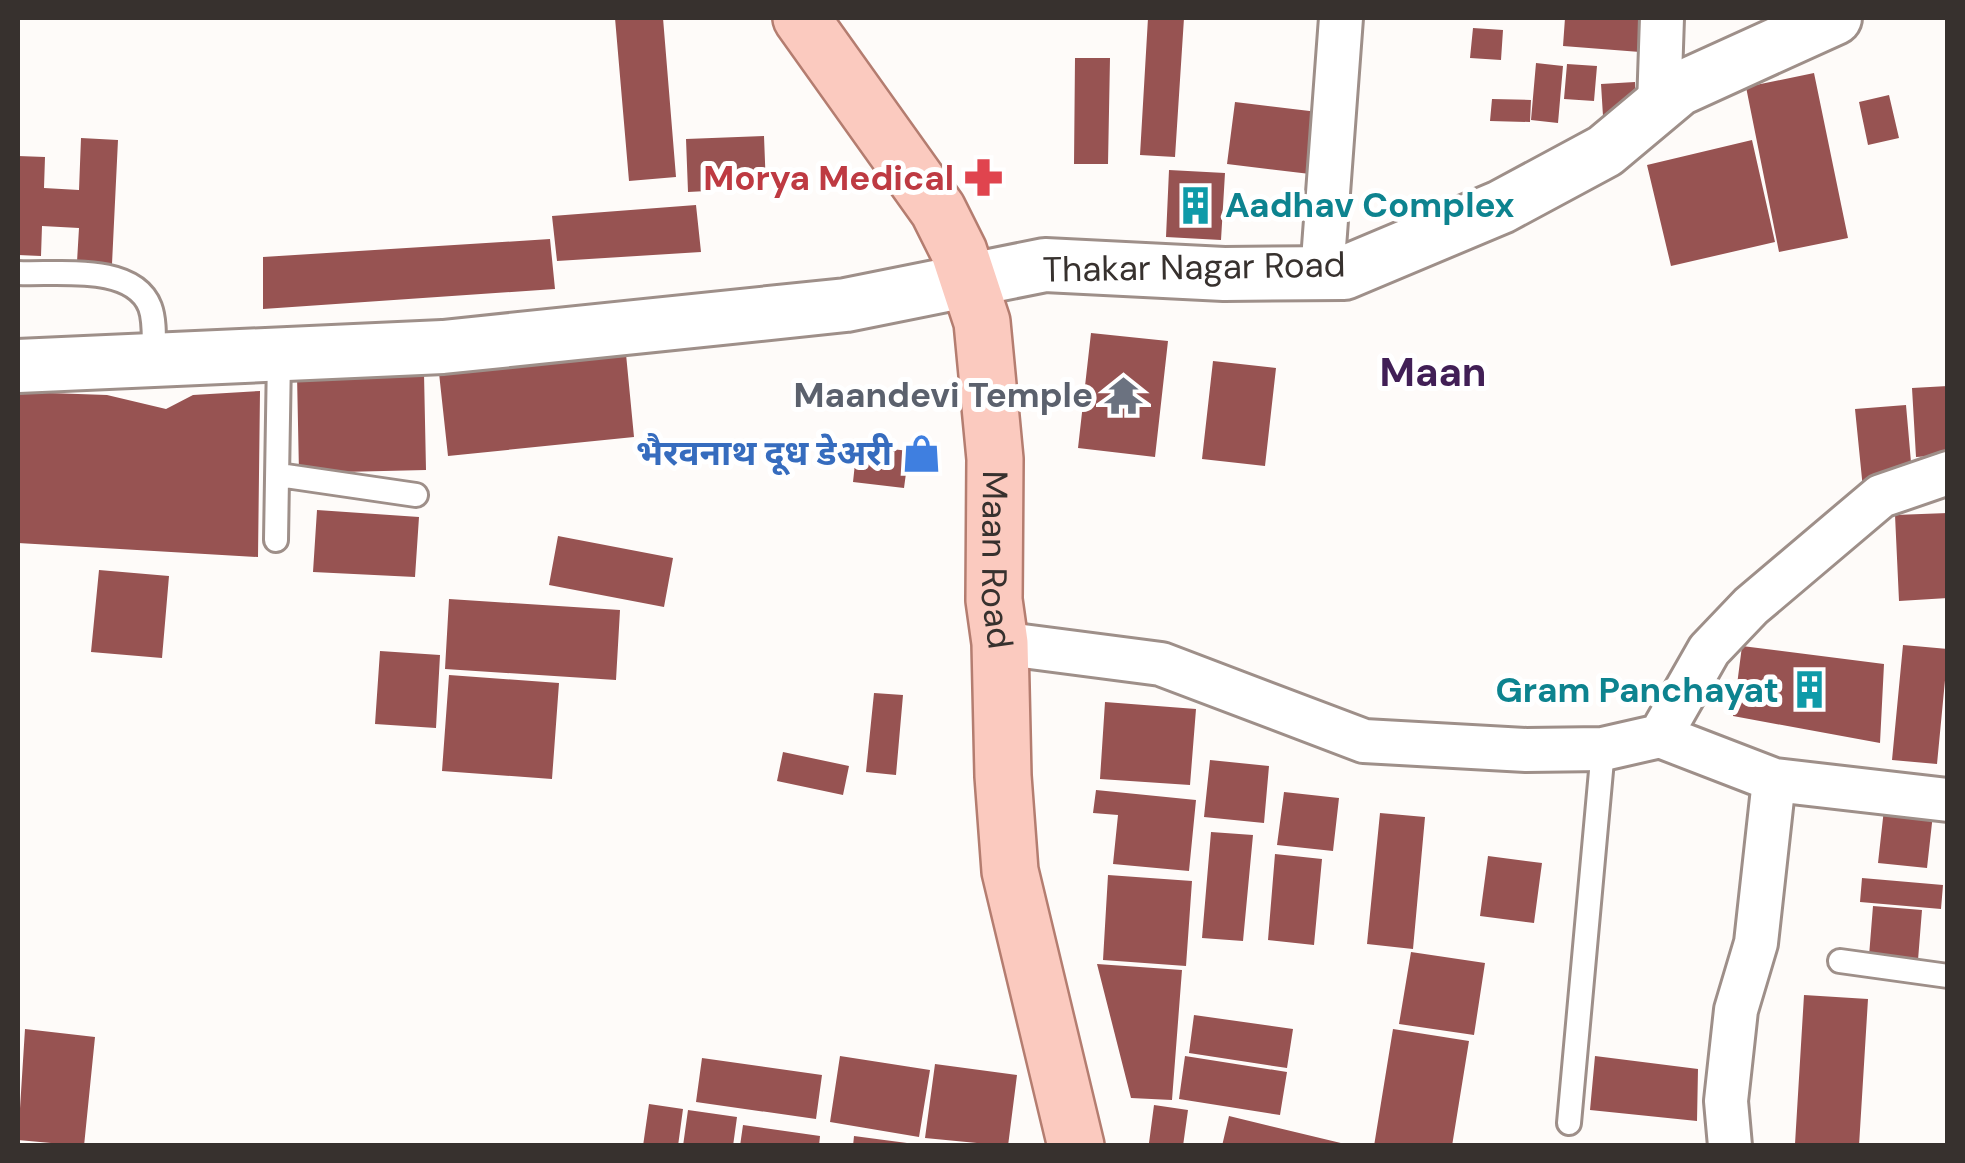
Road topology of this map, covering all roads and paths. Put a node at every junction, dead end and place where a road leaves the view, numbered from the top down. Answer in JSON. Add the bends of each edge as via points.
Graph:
{"nodes":[{"id":1,"x":801,"y":18,"type":"edge"},
{"id":2,"x":1342,"y":18,"type":"edge"},
{"id":3,"x":1662,"y":18,"type":"edge"},
{"id":4,"x":1835,"y":18,"type":"edge"},
{"id":5,"x":1659,"y":106,"type":"junction"},
{"id":6,"x":18,"y":272,"type":"edge"},
{"id":7,"x":1322,"y":274,"type":"junction"},
{"id":8,"x":970,"y":282,"type":"junction"},
{"id":9,"x":279,"y":357,"type":"junction"},
{"id":10,"x":154,"y":363,"type":"junction"},
{"id":11,"x":18,"y":366,"type":"edge"},
{"id":12,"x":1948,"y":473,"type":"edge"},
{"id":13,"x":279,"y":476,"type":"junction"},
{"id":14,"x":416,"y":495,"type":"dead end"},
{"id":15,"x":276,"y":540,"type":"dead end"},
{"id":16,"x":1000,"y":643,"type":"junction"},
{"id":17,"x":1660,"y":736,"type":"junction"},
{"id":18,"x":1602,"y":749,"type":"junction"},
{"id":19,"x":1774,"y":780,"type":"junction"},
{"id":20,"x":1948,"y":800,"type":"edge"},
{"id":21,"x":1840,"y":961,"type":"dead end"},
{"id":22,"x":1948,"y":976,"type":"edge"},
{"id":23,"x":1569,"y":1124,"type":"dead end"},
{"id":24,"x":1076,"y":1146,"type":"edge"},
{"id":25,"x":1730,"y":1146,"type":"edge"}],
"edges":[{"from":1,"to":8,"type":"main road","name":"Maan Road","via":[[938,210]]},
{"from":2,"to":7,"type":"street"},
{"from":3,"to":5,"type":"street"},
{"from":4,"to":5,"type":"street","name":"Thakar Nagar Road","via":[[1680,89]]},
{"from":5,"to":7,"type":"street","name":"Thakar Nagar Road","via":[[1605,151],[1501,207],[1344,273]]},
{"from":6,"to":10,"type":"lane","via":[[134,285],[152,311]]},
{"from":7,"to":8,"type":"street","name":"Thakar Nagar Road","via":[[1045,265]]},
{"from":8,"to":9,"type":"street","name":"Thakar Nagar Road","via":[[846,305],[443,347]]},
{"from":8,"to":16,"type":"main road","name":"Maan Road","via":[[982,322],[995,458]]},
{"from":9,"to":10,"type":"street","name":"Thakar Nagar Road"},
{"from":9,"to":13,"type":"lane"},
{"from":10,"to":11,"type":"street","name":"Thakar Nagar Road"},
{"from":12,"to":17,"type":"street","via":[[1881,496],[1751,606],[1709,650]]},
{"from":13,"to":14,"type":"lane"},
{"from":13,"to":15,"type":"lane"},
{"from":16,"to":18,"type":"street","via":[[1161,664],[1364,741],[1462,750]]},
{"from":16,"to":24,"type":"main road","name":"Maan Road","via":[[1010,871]]},
{"from":17,"to":18,"type":"street"},
{"from":17,"to":19,"type":"street"},
{"from":18,"to":23,"type":"lane"},
{"from":19,"to":20,"type":"street"},
{"from":19,"to":25,"type":"street","via":[[1756,943],[1734,1028],[1726,1101]]},
{"from":21,"to":22,"type":"lane"}]}
